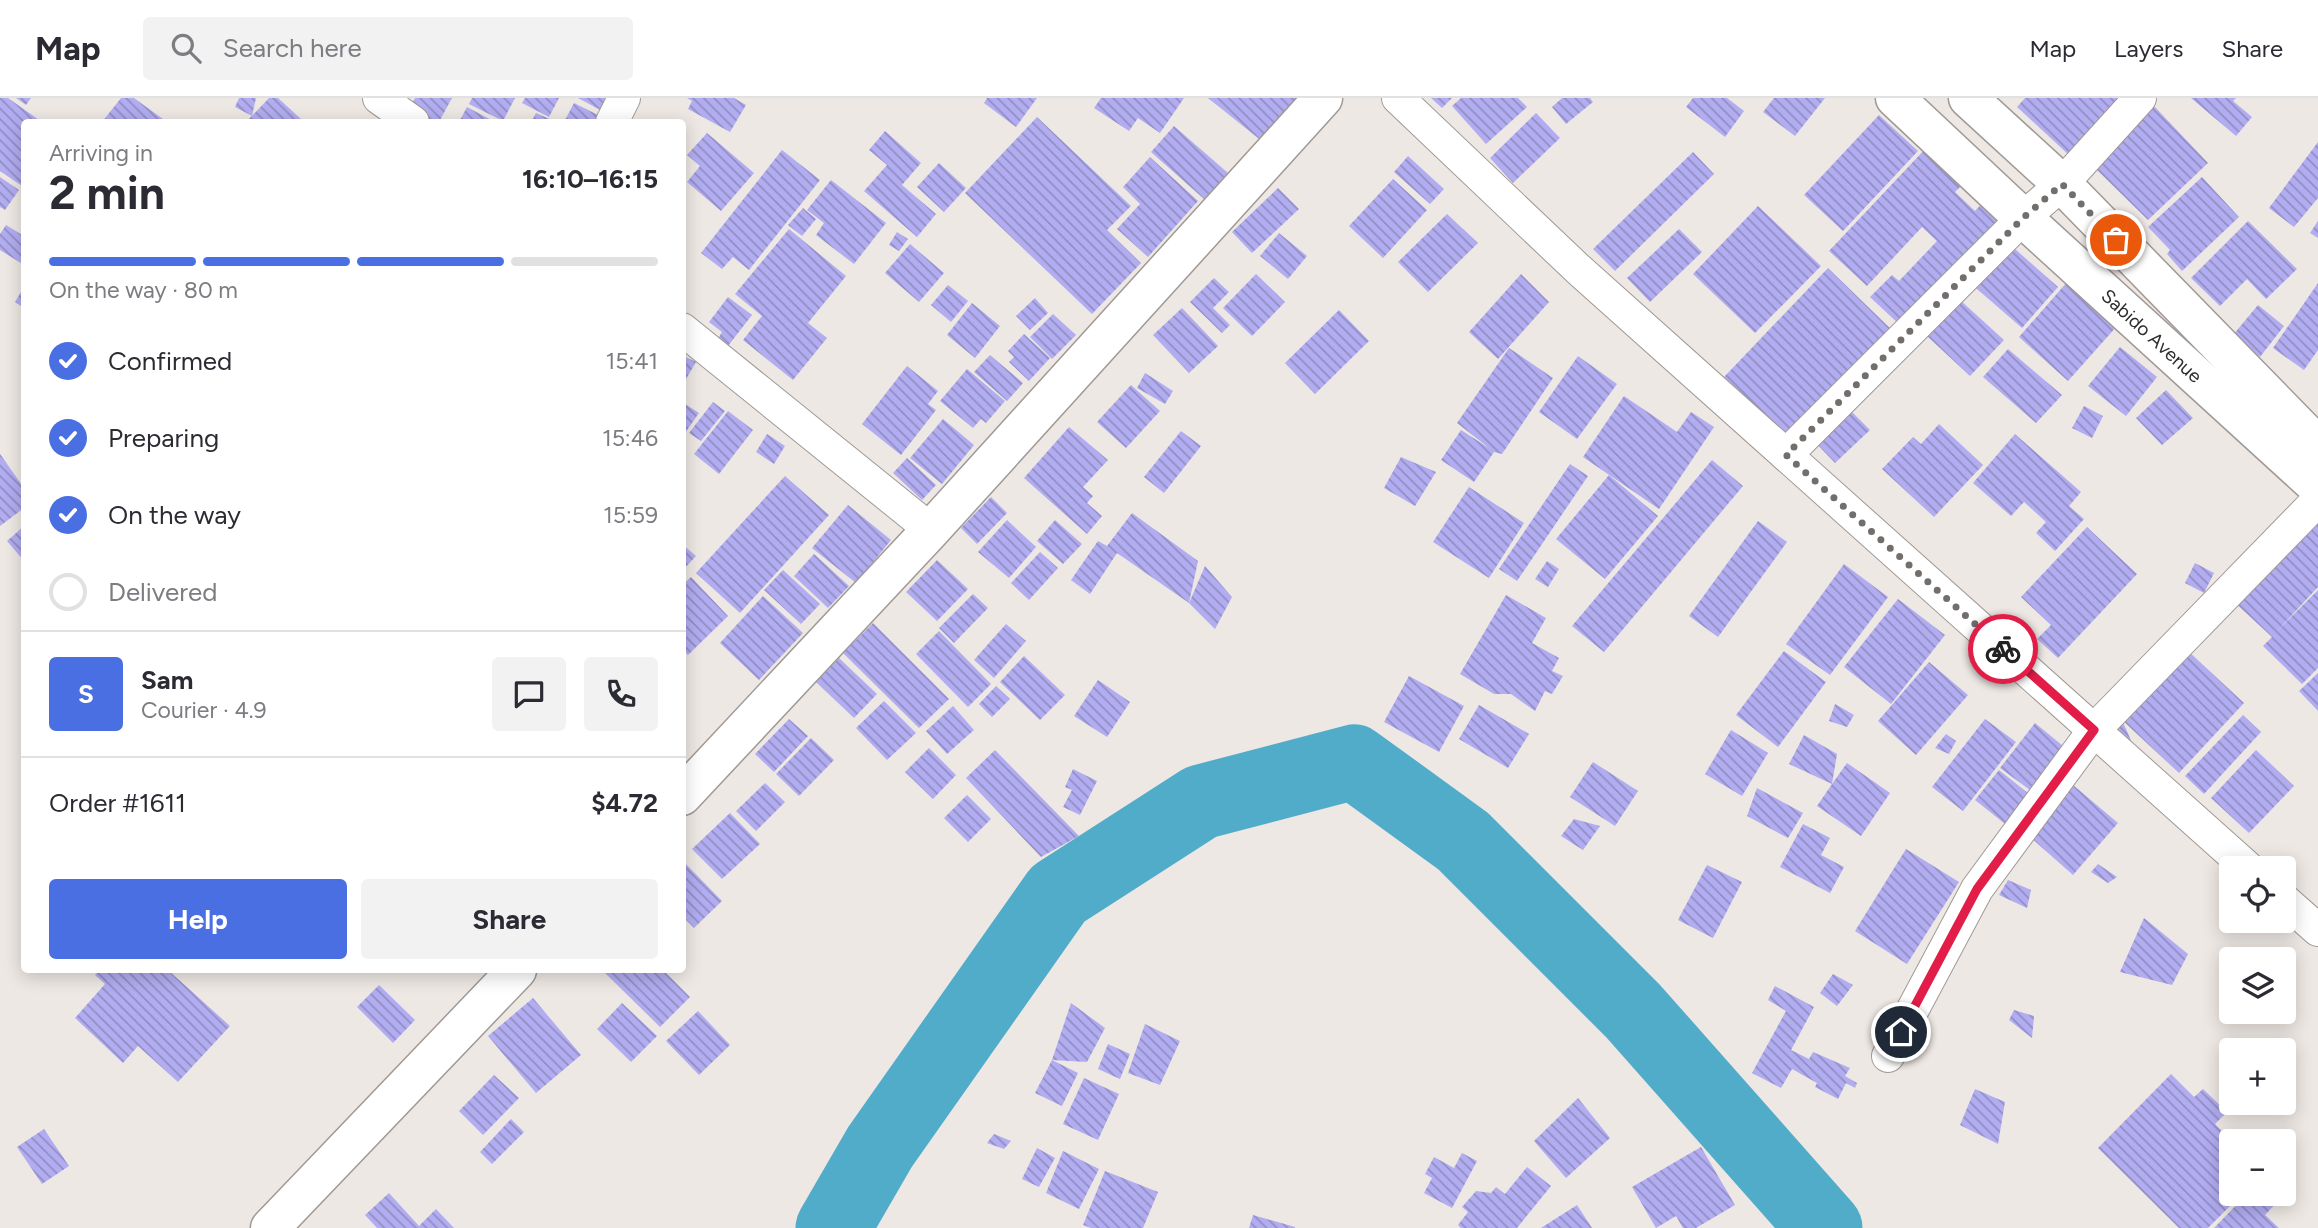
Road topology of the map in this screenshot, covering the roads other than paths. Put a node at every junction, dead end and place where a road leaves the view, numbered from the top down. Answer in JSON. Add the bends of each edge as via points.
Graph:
{"nodes":[{"id":1,"x":379,"y":98,"type":"edge"},
{"id":2,"x":624,"y":98,"type":"edge"},
{"id":3,"x":1323,"y":98,"type":"edge"},
{"id":4,"x":1398,"y":98,"type":"edge"},
{"id":5,"x":1968,"y":98,"type":"edge"},
{"id":6,"x":2140,"y":98,"type":"edge"},
{"id":7,"x":1903,"y":100,"type":"edge"},
{"id":8,"x":409,"y":119,"type":"edge"},
{"id":9,"x":614,"y":119,"type":"edge"},
{"id":10,"x":2062,"y":184,"type":"junction"},
{"id":11,"x":2023,"y":218,"type":"junction"},
{"id":12,"x":686,"y":332,"type":"edge"},
{"id":13,"x":2318,"y":446,"type":"edge"},
{"id":14,"x":1786,"y":455,"type":"junction"},
{"id":15,"x":2318,"y":487,"type":"edge"},
{"id":16,"x":2318,"y":500,"type":"edge"},
{"id":17,"x":931,"y":530,"type":"junction"},
{"id":18,"x":2094,"y":730,"type":"junction"},
{"id":19,"x":686,"y":792,"type":"edge"},
{"id":20,"x":2235,"y":856,"type":"edge"},
{"id":21,"x":2296,"y":911,"type":"edge"},
{"id":22,"x":2318,"y":930,"type":"edge"},
{"id":23,"x":514,"y":973,"type":"edge"},
{"id":24,"x":1888,"y":1056,"type":"dead end"},
{"id":25,"x":270,"y":1228,"type":"edge"}],
"edges":[{"from":1,"to":8,"type":"street"},
{"from":2,"to":9,"type":"street"},
{"from":3,"to":17,"type":"street"},
{"from":4,"to":14,"type":"street","via":[[1578,269]]},
{"from":5,"to":10,"type":"street","name":"Sabido Avenue"},
{"from":6,"to":10,"type":"street"},
{"from":7,"to":11,"type":"street","name":"Sabido Avenue"},
{"from":10,"to":11,"type":"street"},
{"from":10,"to":13,"type":"street","name":"Sabido Avenue"},
{"from":11,"to":14,"type":"street"},
{"from":11,"to":15,"type":"street","name":"Sabido Avenue"},
{"from":12,"to":17,"type":"street"},
{"from":14,"to":18,"type":"street"},
{"from":16,"to":18,"type":"street"},
{"from":17,"to":19,"type":"street"},
{"from":18,"to":20,"type":"street"},
{"from":18,"to":24,"type":"street","via":[[1977,889]]},
{"from":21,"to":22,"type":"street"},
{"from":23,"to":25,"type":"street"}]}
